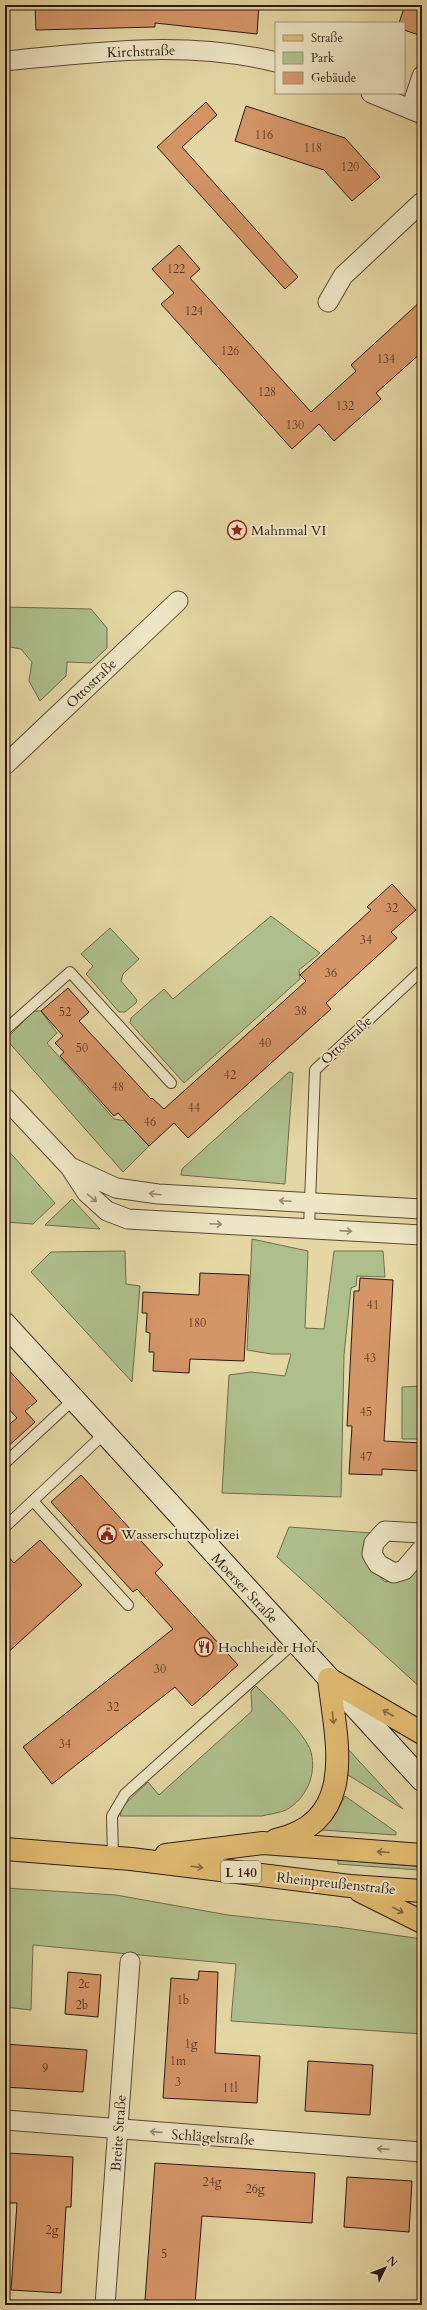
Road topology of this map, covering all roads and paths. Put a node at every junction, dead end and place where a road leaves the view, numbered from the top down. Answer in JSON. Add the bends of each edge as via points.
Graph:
{"nodes":[{"id":1,"x":5,"y":61,"type":"edge"},
{"id":2,"x":275,"y":62,"type":"edge"},
{"id":3,"x":422,"y":76,"type":"edge"},
{"id":4,"x":374,"y":94,"type":"edge"},
{"id":5,"x":416,"y":111,"type":"edge"},
{"id":6,"x":422,"y":202,"type":"edge"},
{"id":7,"x":328,"y":302,"type":"dead end"},
{"id":8,"x":178,"y":602,"type":"dead end"},
{"id":9,"x":5,"y":765,"type":"edge"},
{"id":10,"x":422,"y":970,"type":"edge"},
{"id":11,"x":5,"y":1030,"type":"edge"},
{"id":12,"x":171,"y":1082,"type":"dead end"},
{"id":13,"x":5,"y":1098,"type":"edge"},
{"id":14,"x":70,"y":1167,"type":"junction"},
{"id":15,"x":309,"y":1202,"type":"junction"},
{"id":16,"x":422,"y":1209,"type":"edge"},
{"id":17,"x":309,"y":1228,"type":"junction"},
{"id":18,"x":422,"y":1236,"type":"edge"},
{"id":19,"x":5,"y":1324,"type":"edge"},
{"id":20,"x":74,"y":1399,"type":"junction"},
{"id":21,"x":105,"y":1432,"type":"junction"},
{"id":22,"x":5,"y":1462,"type":"edge"},
{"id":23,"x":33,"y":1501,"type":"junction"},
{"id":24,"x":5,"y":1527,"type":"edge"},
{"id":25,"x":422,"y":1534,"type":"edge"},
{"id":26,"x":422,"y":1549,"type":"edge"},
{"id":27,"x":128,"y":1605,"type":"dead end"},
{"id":28,"x":295,"y":1642,"type":"junction"},
{"id":29,"x":329,"y":1679,"type":"junction"},
{"id":30,"x":422,"y":1732,"type":"edge"},
{"id":31,"x":422,"y":1780,"type":"edge"},
{"id":32,"x":264,"y":1843,"type":"junction"},
{"id":33,"x":5,"y":1849,"type":"edge"},
{"id":34,"x":422,"y":1855,"type":"edge"},
{"id":35,"x":122,"y":1858,"type":"junction"},
{"id":36,"x":350,"y":1886,"type":"junction"},
{"id":37,"x":422,"y":1891,"type":"edge"},
{"id":38,"x":422,"y":1922,"type":"edge"},
{"id":39,"x":130,"y":1962,"type":"dead end"},
{"id":40,"x":5,"y":2120,"type":"edge"},
{"id":41,"x":118,"y":2129,"type":"junction"},
{"id":42,"x":422,"y":2152,"type":"edge"},
{"id":43,"x":105,"y":2305,"type":"edge"}],
"edges":[{"from":1,"to":2,"type":"street","name":"Kirchstraße","via":[[100,52],[173,49],[247,55]]},
{"from":3,"to":5,"type":"street"},
{"from":4,"to":5,"type":"street"},
{"from":6,"to":7,"type":"street","via":[[343,276]]},
{"from":8,"to":9,"type":"street","name":"Ottostraße"},
{"from":10,"to":15,"type":"lane","name":"Ottostraße","via":[[315,1070]]},
{"from":11,"to":12,"type":"lane","via":[[70,972]]},
{"from":13,"to":14,"type":"street"},
{"from":15,"to":14,"type":"street","one_way":true,"via":[[158,1194],[116,1188]]},
{"from":14,"to":17,"type":"street","one_way":true,"via":[[87,1193],[107,1211],[128,1219]]},
{"from":15,"to":16,"type":"street"},
{"from":15,"to":17,"type":"lane","name":"Ottostraße"},
{"from":17,"to":18,"type":"street","one_way":true},
{"from":19,"to":20,"type":"main road","name":"Moerser Straße"},
{"from":20,"to":21,"type":"main road","name":"Moerser Straße"},
{"from":20,"to":22,"type":"lane"},
{"from":21,"to":23,"type":"lane"},
{"from":21,"to":28,"type":"main road","name":"Moerser Straße"},
{"from":23,"to":24,"type":"lane"},
{"from":23,"to":27,"type":"lane"},
{"from":25,"to":26,"type":"street","via":[[385,1531],[374,1543],[372,1554],[378,1564],[394,1573],[404,1570]]},
{"from":28,"to":29,"type":"main road","name":"Moerser Straße"},
{"from":28,"to":35,"type":"lane","via":[[125,1794],[112,1816]]},
{"from":30,"to":29,"type":"main road","one_way":true},
{"from":29,"to":31,"type":"main road","name":"Moerser Straße"},
{"from":29,"to":32,"type":"main road","one_way":true,"via":[[339,1766],[325,1811],[305,1830]]},
{"from":34,"to":32,"type":"main road","name":"Rheinpreußenstraße","number":"L 140","one_way":true},
{"from":32,"to":35,"type":"main road","name":"Rheinpreußenstraße","number":"L 140"},
{"from":33,"to":35,"type":"main road","name":"Rheinpreußenstraße","number":"L 140"},
{"from":35,"to":36,"type":"main road","name":"Rheinpreußenstraße","number":"L 140","one_way":true},
{"from":36,"to":37,"type":"main road","name":"Rheinpreußenstraße","number":"L 140"},
{"from":36,"to":38,"type":"main road","one_way":true},
{"from":39,"to":41,"type":"street","name":"Breite Straße"},
{"from":40,"to":41,"type":"street","name":"Schlägelstraße"},
{"from":42,"to":41,"type":"street","name":"Schlägelstraße","one_way":true},
{"from":41,"to":43,"type":"street","name":"Breite Straße"}]}
